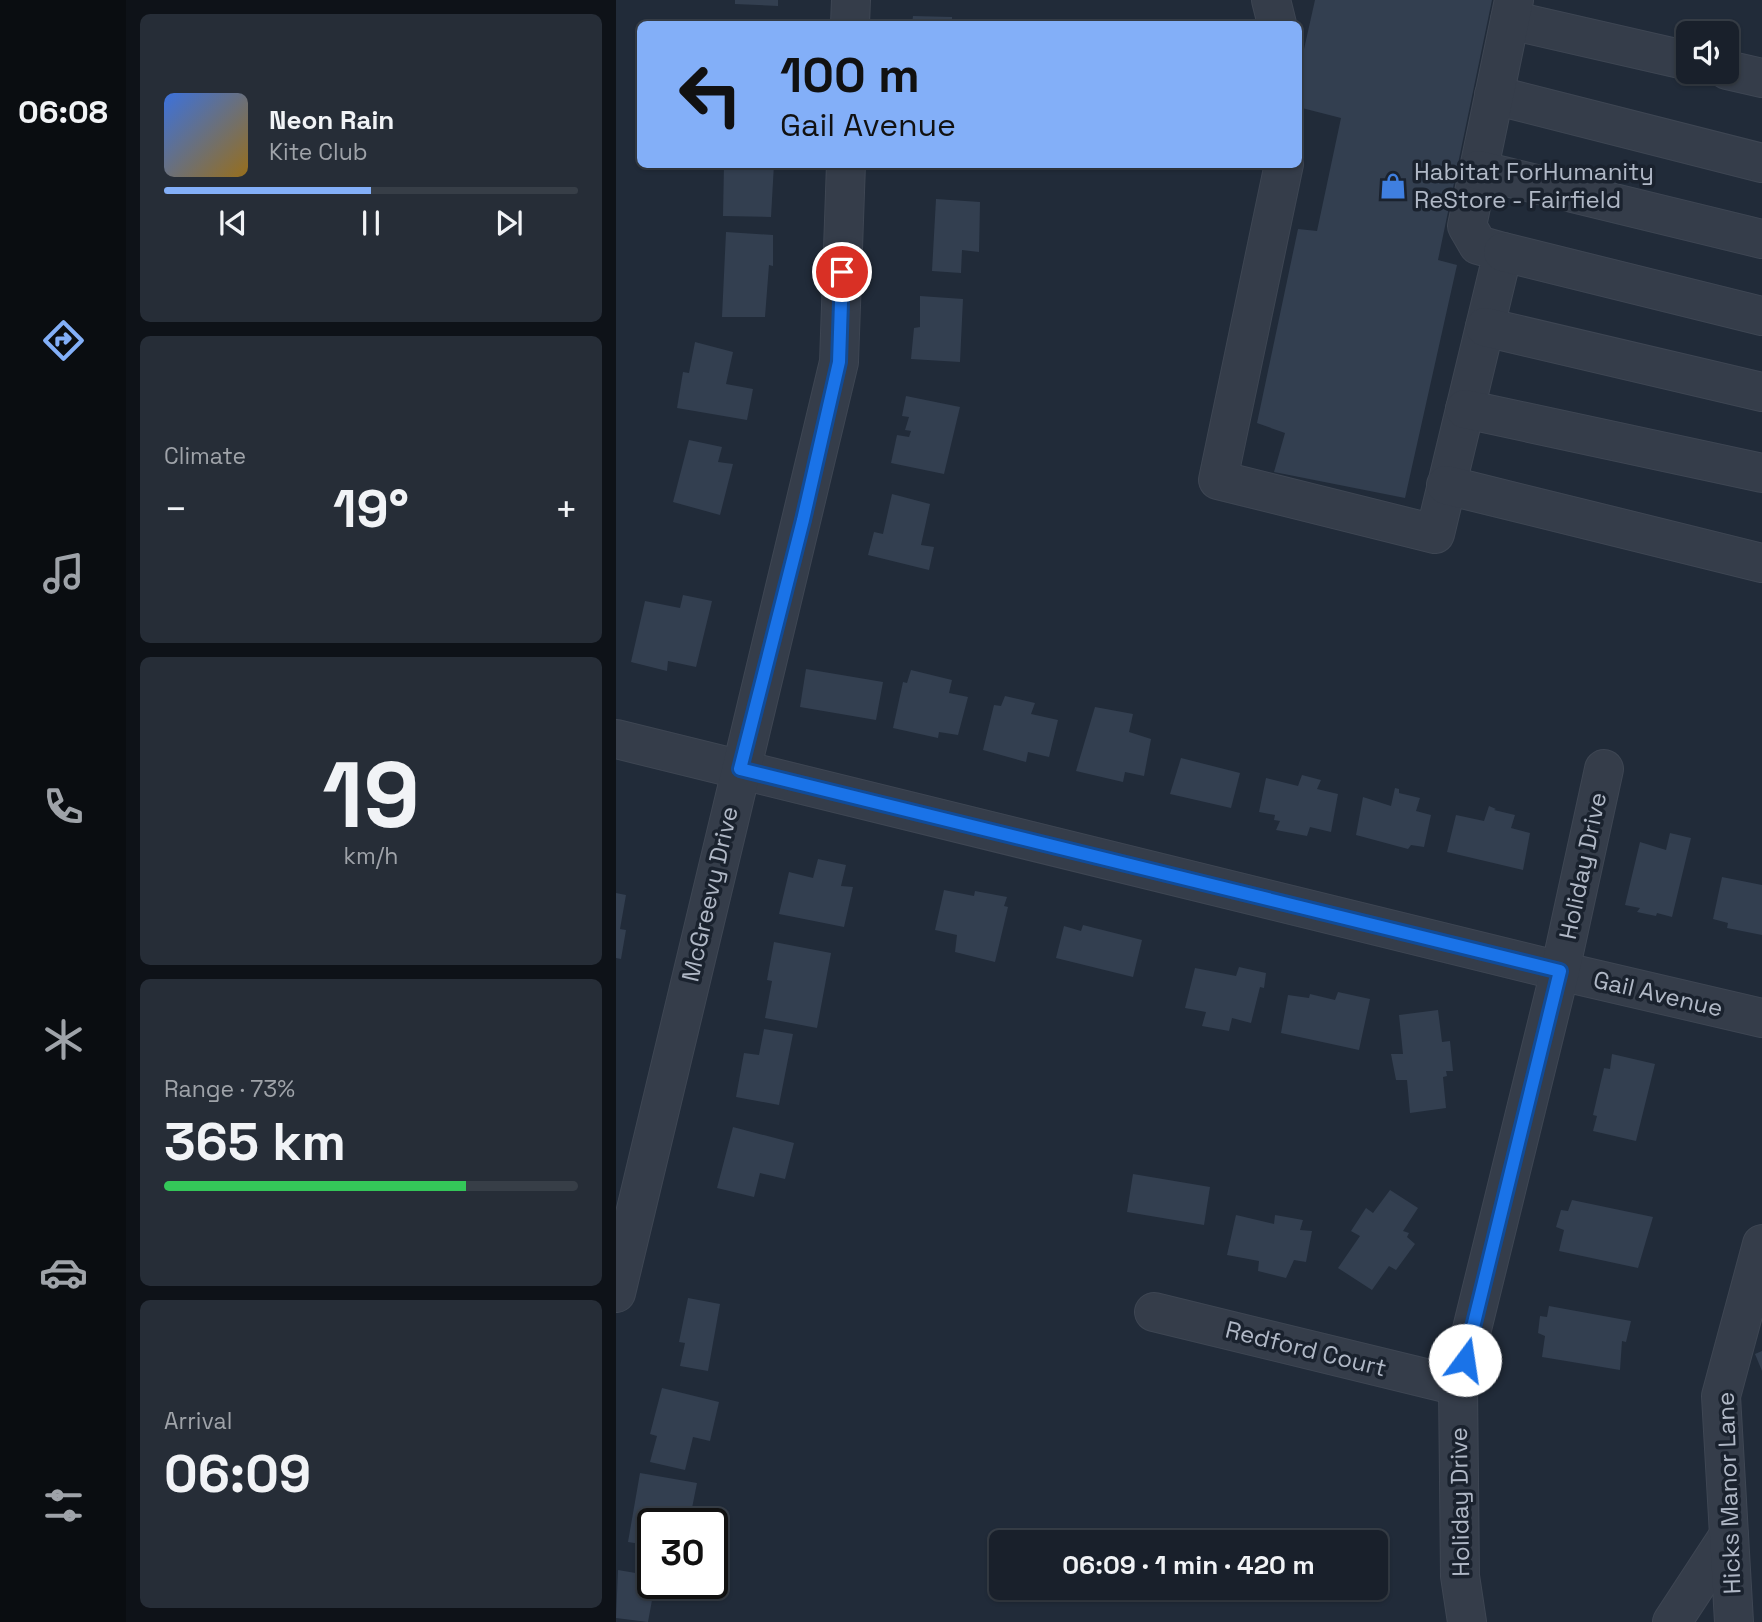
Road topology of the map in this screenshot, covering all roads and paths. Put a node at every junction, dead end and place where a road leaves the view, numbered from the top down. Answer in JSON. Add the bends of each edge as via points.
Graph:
{"nodes":[{"id":1,"x":851,"y":0,"type":"edge"},
{"id":2,"x":1271,"y":0,"type":"edge"},
{"id":3,"x":1512,"y":10,"type":"edge"},
{"id":4,"x":850,"y":21,"type":"edge"},
{"id":5,"x":1276,"y":21,"type":"edge"},
{"id":6,"x":1676,"y":57,"type":"edge"},
{"id":7,"x":1739,"y":73,"type":"edge"},
{"id":8,"x":1762,"y":78,"type":"edge"},
{"id":9,"x":1494,"y":95,"type":"junction"},
{"id":10,"x":1762,"y":163,"type":"edge"},
{"id":11,"x":846,"y":168,"type":"edge"},
{"id":12,"x":1283,"y":168,"type":"edge"},
{"id":13,"x":1478,"y":170,"type":"junction"},
{"id":14,"x":1762,"y":239,"type":"edge"},
{"id":15,"x":1503,"y":252,"type":"junction"},
{"id":16,"x":1762,"y":316,"type":"edge"},
{"id":17,"x":1485,"y":327,"type":"junction"},
{"id":18,"x":1762,"y":392,"type":"edge"},
{"id":19,"x":1465,"y":409,"type":"junction"},
{"id":20,"x":1762,"y":472,"type":"edge"},
{"id":21,"x":1446,"y":485,"type":"junction"},
{"id":22,"x":1762,"y":564,"type":"edge"},
{"id":23,"x":616,"y":738,"type":"edge"},
{"id":24,"x":740,"y":769,"type":"junction"},
{"id":25,"x":1604,"y":769,"type":"dead end"},
{"id":26,"x":1560,"y":971,"type":"junction"},
{"id":27,"x":1762,"y":1017,"type":"edge"},
{"id":28,"x":1762,"y":1244,"type":"edge"},
{"id":29,"x":616,"y":1293,"type":"edge"},
{"id":30,"x":1154,"y":1312,"type":"dead end"},
{"id":31,"x":1458,"y":1386,"type":"junction"},
{"id":32,"x":1729,"y":1535,"type":"junction"},
{"id":33,"x":1467,"y":1622,"type":"edge"},
{"id":34,"x":1672,"y":1622,"type":"edge"},
{"id":35,"x":1734,"y":1622,"type":"edge"}],
"edges":[{"from":1,"to":4,"type":"street"},
{"from":2,"to":5,"type":"street"},
{"from":3,"to":6,"type":"street"},
{"from":3,"to":9,"type":"street"},
{"from":7,"to":8,"type":"street"},
{"from":9,"to":10,"type":"street"},
{"from":9,"to":13,"type":"street"},
{"from":11,"to":24,"type":"street","name":"McGreevy Drive","via":[[839,362]]},
{"from":12,"to":21,"type":"street","via":[[1218,480],[1435,534]]},
{"from":13,"to":14,"type":"street"},
{"from":13,"to":15,"type":"street","via":[[1467,226],[1478,245]]},
{"from":15,"to":16,"type":"street"},
{"from":15,"to":17,"type":"street"},
{"from":17,"to":18,"type":"street"},
{"from":17,"to":19,"type":"street"},
{"from":19,"to":20,"type":"street"},
{"from":19,"to":21,"type":"street"},
{"from":21,"to":22,"type":"street"},
{"from":23,"to":24,"type":"street","name":"Gail Avenue"},
{"from":24,"to":26,"type":"street","name":"Gail Avenue"},
{"from":24,"to":29,"type":"street","name":"McGreevy Drive"},
{"from":25,"to":26,"type":"street","name":"Holiday Drive"},
{"from":26,"to":27,"type":"street","name":"Gail Avenue"},
{"from":26,"to":31,"type":"street","name":"Holiday Drive"},
{"from":28,"to":32,"type":"street","name":"Hicks Manor Lane","via":[[1721,1396]]},
{"from":30,"to":31,"type":"street","name":"Redford Court"},
{"from":31,"to":33,"type":"street","name":"Holiday Drive","via":[[1460,1576]]},
{"from":32,"to":34,"type":"street"},
{"from":32,"to":35,"type":"street","name":"Hicks Manor Lane"}]}
